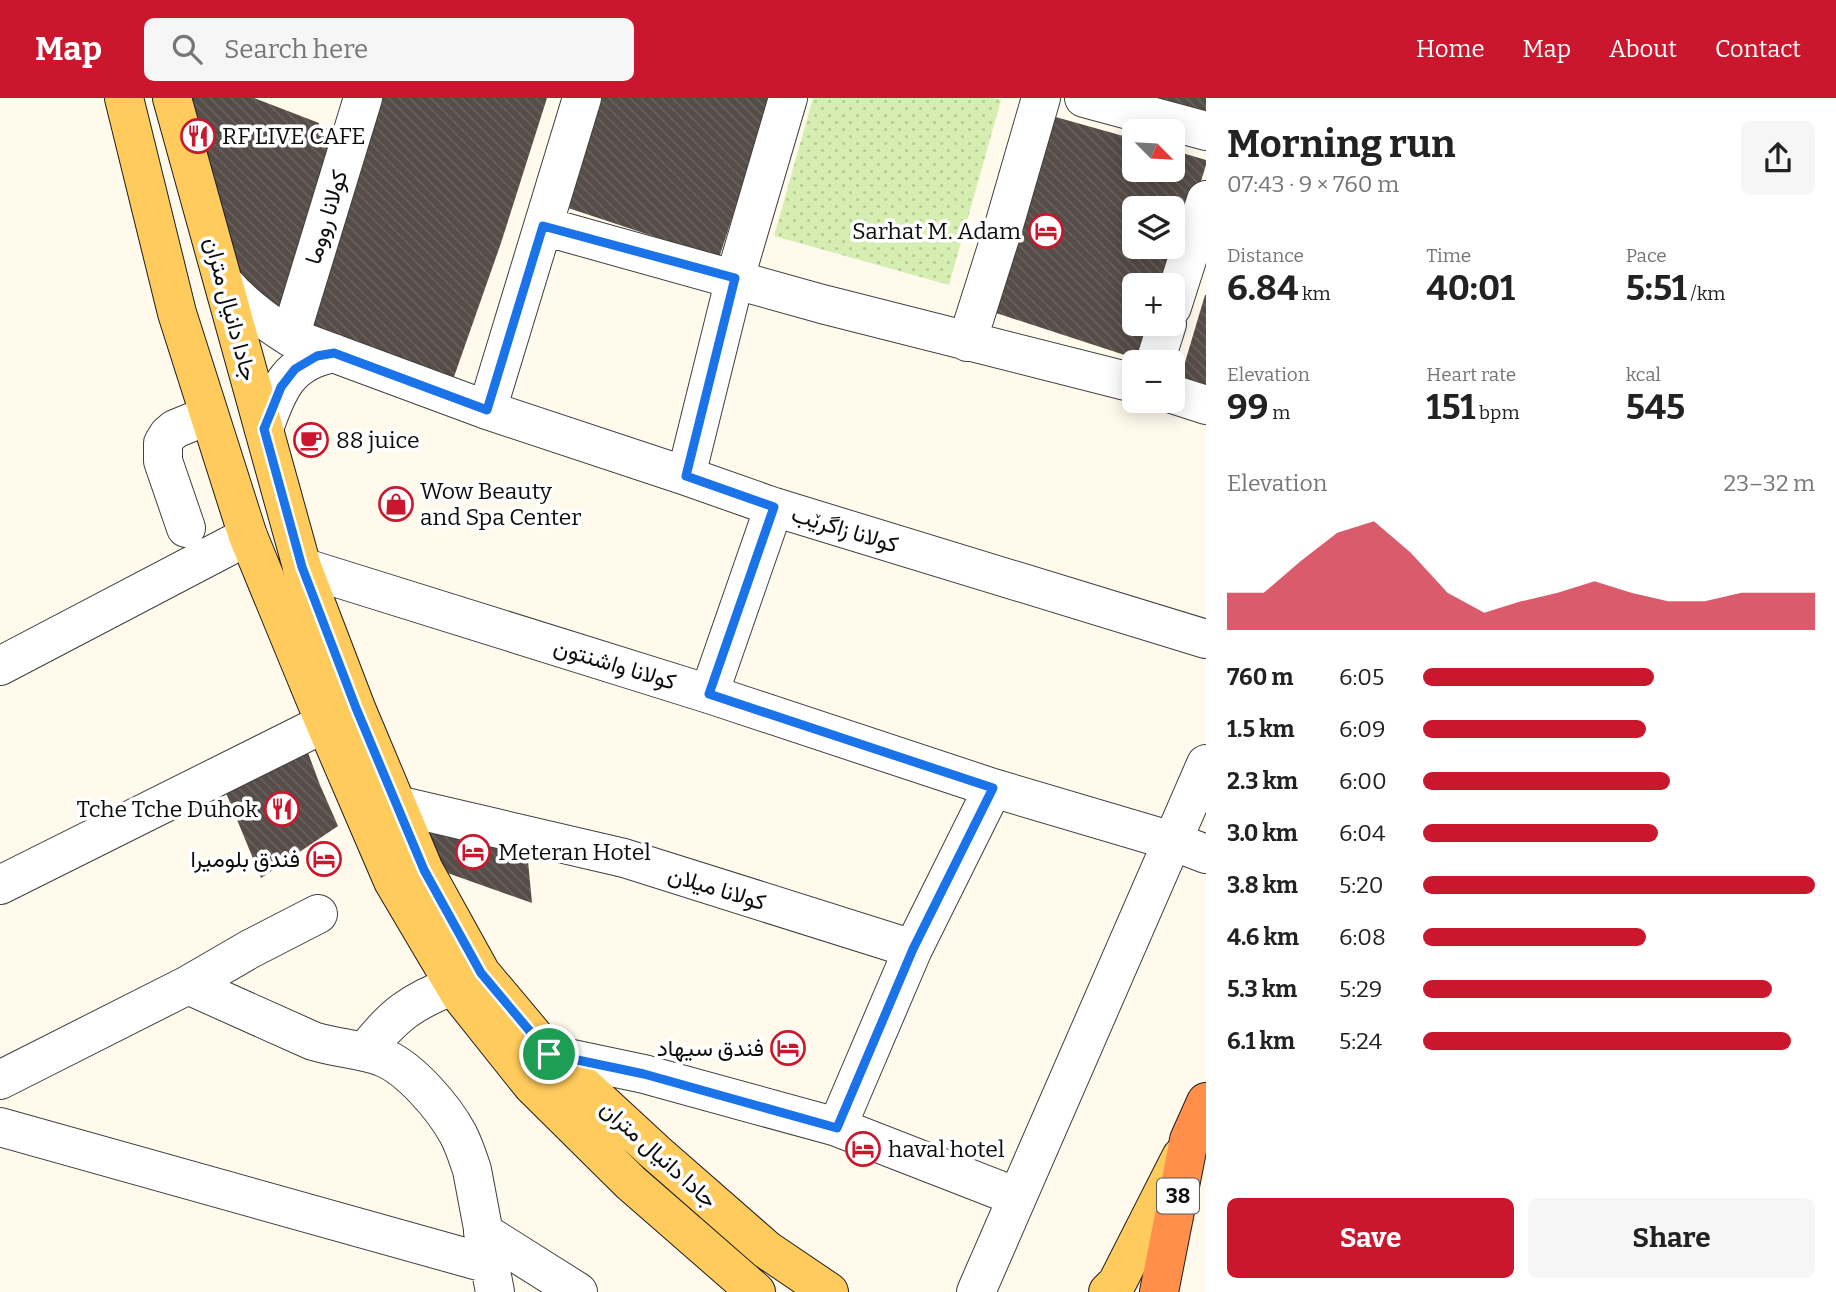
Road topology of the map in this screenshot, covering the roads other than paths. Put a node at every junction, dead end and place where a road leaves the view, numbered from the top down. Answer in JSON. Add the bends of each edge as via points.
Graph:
{"nodes":[{"id":1,"x":124,"y":98,"type":"edge"},
{"id":2,"x":172,"y":98,"type":"edge"},
{"id":3,"x":363,"y":98,"type":"edge"},
{"id":4,"x":582,"y":98,"type":"edge"},
{"id":5,"x":788,"y":98,"type":"edge"},
{"id":6,"x":1041,"y":98,"type":"edge"},
{"id":7,"x":1084,"y":98,"type":"edge"},
{"id":8,"x":1206,"y":131,"type":"edge"},
{"id":9,"x":1206,"y":200,"type":"edge"},
{"id":10,"x":543,"y":226,"type":"junction"},
{"id":11,"x":1183,"y":273,"type":"edge"},
{"id":12,"x":735,"y":278,"type":"junction"},
{"id":13,"x":224,"y":283,"type":"junction"},
{"id":14,"x":290,"y":337,"type":"junction"},
{"id":15,"x":967,"y":342,"type":"junction"},
{"id":16,"x":334,"y":353,"type":"junction"},
{"id":17,"x":1122,"y":380,"type":"edge"},
{"id":18,"x":1185,"y":398,"type":"edge"},
{"id":19,"x":1206,"y":405,"type":"edge"},
{"id":20,"x":487,"y":410,"type":"junction"},
{"id":21,"x":209,"y":415,"type":"junction"},
{"id":22,"x":264,"y":429,"type":"junction"},
{"id":23,"x":686,"y":476,"type":"junction"},
{"id":24,"x":774,"y":507,"type":"junction"},
{"id":25,"x":186,"y":528,"type":"dead end"},
{"id":26,"x":248,"y":536,"type":"junction"},
{"id":27,"x":302,"y":567,"type":"junction"},
{"id":28,"x":1206,"y":639,"type":"edge"},
{"id":29,"x":0,"y":666,"type":"edge"},
{"id":30,"x":709,"y":694,"type":"junction"},
{"id":31,"x":325,"y":723,"type":"junction"},
{"id":32,"x":1206,"y":764,"type":"edge"},
{"id":33,"x":993,"y":788,"type":"junction"},
{"id":34,"x":397,"y":805,"type":"junction"},
{"id":35,"x":1189,"y":847,"type":"edge"},
{"id":36,"x":0,"y":884,"type":"edge"},
{"id":37,"x":318,"y":914,"type":"dead end"},
{"id":38,"x":913,"y":949,"type":"junction"},
{"id":39,"x":188,"y":985,"type":"junction"},
{"id":40,"x":454,"y":985,"type":"junction"},
{"id":41,"x":365,"y":1052,"type":"junction"},
{"id":42,"x":537,"y":1065,"type":"junction"},
{"id":43,"x":0,"y":1080,"type":"edge"},
{"id":44,"x":1206,"y":1102,"type":"edge"},
{"id":45,"x":0,"y":1127,"type":"edge"},
{"id":46,"x":837,"y":1128,"type":"junction"},
{"id":47,"x":1189,"y":1140,"type":"junction"},
{"id":48,"x":1017,"y":1197,"type":"junction"},
{"id":49,"x":489,"y":1263,"type":"edge"},
{"id":50,"x":578,"y":1292,"type":"edge"},
{"id":51,"x":756,"y":1292,"type":"edge"},
{"id":52,"x":829,"y":1292,"type":"edge"},
{"id":53,"x":976,"y":1292,"type":"edge"},
{"id":54,"x":1108,"y":1292,"type":"edge"},
{"id":55,"x":1159,"y":1292,"type":"edge"}],
"edges":[{"from":1,"to":21,"type":"main road","name":"جادا دانيال متران","via":[[177,313]]},
{"from":2,"to":13,"type":"main road","name":"جادا دانيال متران"},
{"from":3,"to":14,"type":"street","name":"كولانا رووما"},
{"from":4,"to":10,"type":"street"},
{"from":5,"to":12,"type":"street"},
{"from":6,"to":15,"type":"street"},
{"from":7,"to":8,"type":"street"},
{"from":9,"to":11,"type":"street"},
{"from":10,"to":12,"type":"street"},
{"from":10,"to":20,"type":"street"},
{"from":12,"to":15,"type":"street"},
{"from":12,"to":23,"type":"street"},
{"from":13,"to":14,"type":"street","name":"كولانا زاگرێب"},
{"from":13,"to":22,"type":"main road","name":"جادا دانيال متران"},
{"from":14,"to":16,"type":"street","name":"كولانا زاگرێب"},
{"from":15,"to":17,"type":"street"},
{"from":16,"to":20,"type":"street","name":"كولانا زاگرێب"},
{"from":16,"to":22,"type":"street","via":[[317,356],[295,369],[281,387]]},
{"from":18,"to":19,"type":"street"},
{"from":20,"to":23,"type":"street","name":"كولانا زاگرێب"},
{"from":21,"to":25,"type":"street","via":[[174,429],[163,443],[163,461]]},
{"from":21,"to":26,"type":"main road","name":"جادا دانيال متران"},
{"from":22,"to":27,"type":"main road","name":"جادا دانيال متران"},
{"from":23,"to":24,"type":"street","name":"كولانا زاگرێب"},
{"from":24,"to":28,"type":"street","name":"كولانا زاگرێب"},
{"from":24,"to":30,"type":"street"},
{"from":26,"to":29,"type":"street"},
{"from":26,"to":31,"type":"main road","name":"جادا دانيال متران"},
{"from":27,"to":30,"type":"street","name":"كولانا واشنتون"},
{"from":27,"to":34,"type":"main road","name":"جادا دانيال متران"},
{"from":30,"to":33,"type":"street","name":"كولانا واشنتون"},
{"from":31,"to":36,"type":"street"},
{"from":31,"to":40,"type":"main road","name":"جادا دانيال متران","via":[[393,881]]},
{"from":32,"to":35,"type":"street"},
{"from":33,"to":35,"type":"street","name":"كولانا واشنتون"},
{"from":33,"to":38,"type":"street"},
{"from":34,"to":38,"type":"street","name":"كولانا ميلان","via":[[624,858]]},
{"from":34,"to":42,"type":"main road","name":"جادا دانيال متران","via":[[424,870]]},
{"from":35,"to":48,"type":"street"},
{"from":37,"to":39,"type":"street"},
{"from":38,"to":46,"type":"street"},
{"from":39,"to":41,"type":"street","via":[[313,1041]]},
{"from":39,"to":43,"type":"street"},
{"from":40,"to":41,"type":"street","via":[[412,1003]]},
{"from":40,"to":42,"type":"main road","name":"جادا دانيال متران"},
{"from":41,"to":49,"type":"street","via":[[411,1074],[458,1134],[469,1161]]},
{"from":42,"to":46,"type":"street","via":[[644,1074]]},
{"from":42,"to":51,"type":"main road","name":"جادا دانيال متران","via":[[533,1085],[631,1183]]},
{"from":42,"to":52,"type":"main road","name":"جادا دانيال متران","via":[[655,1152],[767,1250]]},
{"from":44,"to":47,"type":"highway","number":"38"},
{"from":45,"to":49,"type":"street"},
{"from":46,"to":48,"type":"street"},
{"from":47,"to":54,"type":"main road","via":[[1117,1283]]},
{"from":47,"to":55,"type":"highway","number":"38"},
{"from":48,"to":53,"type":"street"},
{"from":49,"to":50,"type":"street"}]}
